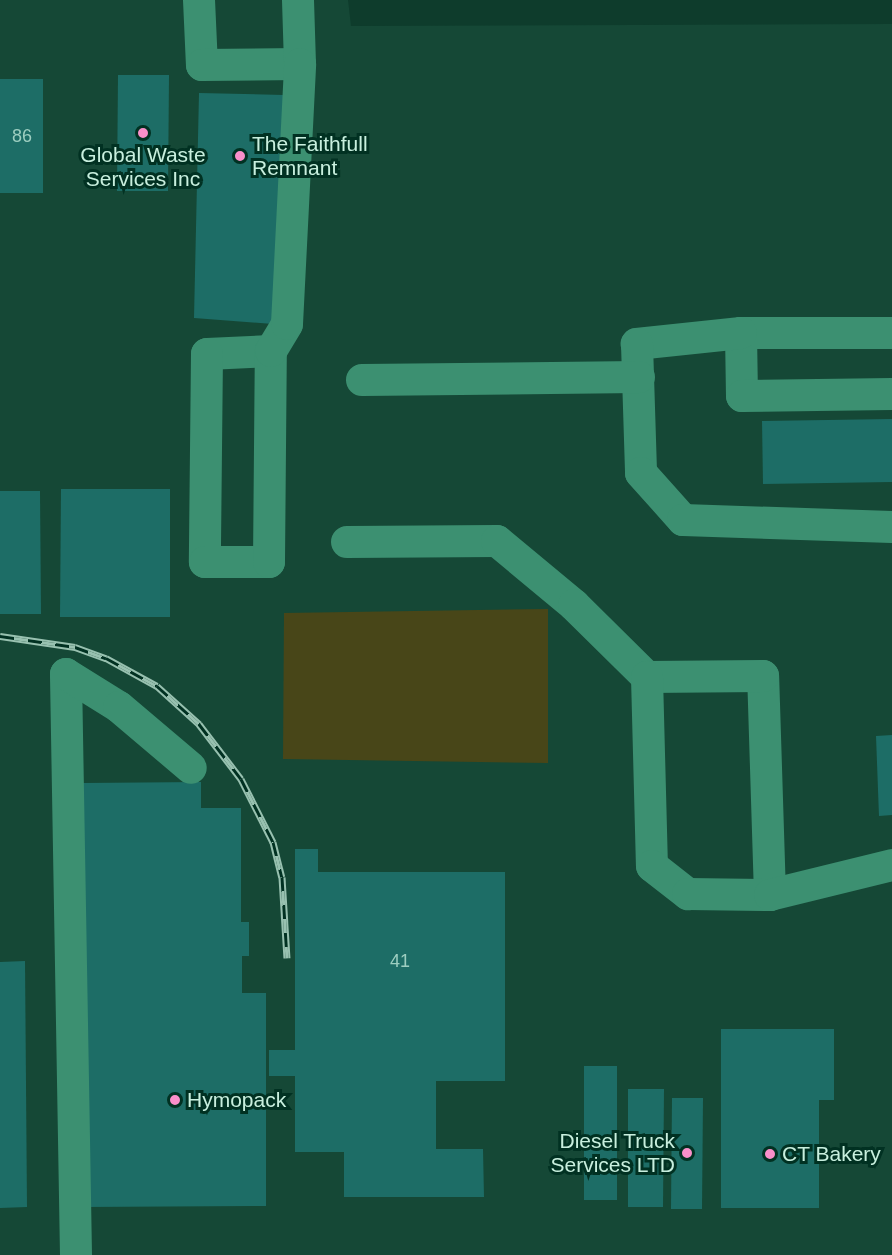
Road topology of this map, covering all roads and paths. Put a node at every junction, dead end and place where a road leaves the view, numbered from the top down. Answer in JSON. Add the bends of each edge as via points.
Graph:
{"nodes":[{"id":1,"x":200,"y":0,"type":"edge"},
{"id":2,"x":298,"y":0,"type":"edge"},
{"id":3,"x":300,"y":64,"type":"junction"},
{"id":4,"x":741,"y":333,"type":"junction"},
{"id":5,"x":892,"y":333,"type":"edge"},
{"id":6,"x":272,"y":351,"type":"junction"},
{"id":7,"x":639,"y":377,"type":"junction"},
{"id":8,"x":362,"y":380,"type":"dead end"},
{"id":9,"x":892,"y":394,"type":"edge"},
{"id":10,"x":892,"y":527,"type":"edge"},
{"id":11,"x":347,"y":542,"type":"dead end"},
{"id":12,"x":648,"y":678,"type":"junction"},
{"id":13,"x":192,"y":768,"type":"dead end"},
{"id":14,"x":892,"y":865,"type":"edge"},
{"id":15,"x":770,"y":895,"type":"junction"},
{"id":16,"x":76,"y":1255,"type":"edge"}],
"edges":[{"from":1,"to":3,"type":"lane","via":[[202,65]]},
{"from":2,"to":3,"type":"lane"},
{"from":3,"to":6,"type":"lane","via":[[287,324]]},
{"from":4,"to":5,"type":"lane"},
{"from":4,"to":7,"type":"lane","via":[[637,344]]},
{"from":4,"to":9,"type":"lane","via":[[742,396]]},
{"from":6,"to":6,"type":"lane","via":[[269,562],[205,562],[207,354]]},
{"from":7,"to":8,"type":"lane"},
{"from":7,"to":10,"type":"lane","via":[[641,473],[683,520]]},
{"from":11,"to":12,"type":"lane","via":[[497,542],[574,605]]},
{"from":12,"to":15,"type":"lane","via":[[652,866],[688,894]]},
{"from":12,"to":15,"type":"lane","via":[[763,676]]},
{"from":13,"to":16,"type":"lane","via":[[119,707],[66,675]]},
{"from":14,"to":15,"type":"lane"}]}
